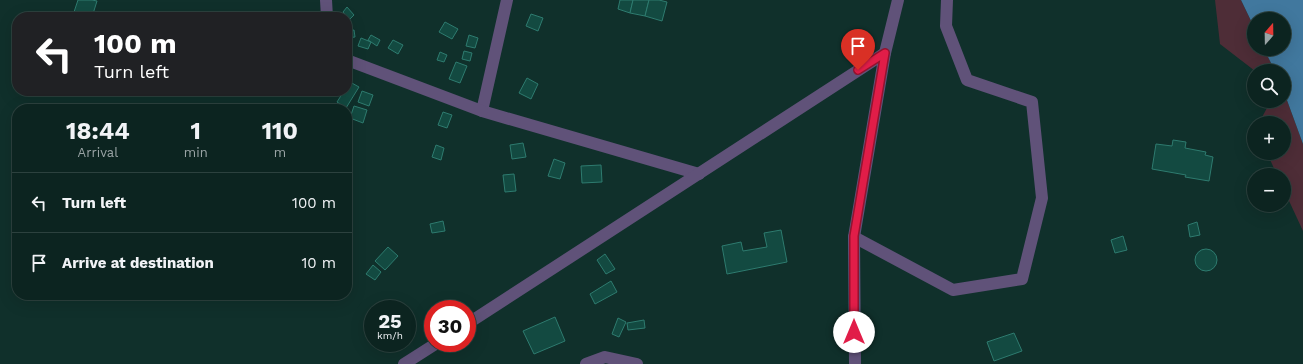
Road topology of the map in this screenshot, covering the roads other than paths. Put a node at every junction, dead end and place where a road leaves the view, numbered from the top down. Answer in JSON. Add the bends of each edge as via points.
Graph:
{"nodes":[{"id":1,"x":326,"y":0,"type":"edge"},
{"id":2,"x":507,"y":0,"type":"edge"},
{"id":3,"x":898,"y":0,"type":"edge"},
{"id":4,"x":947,"y":0,"type":"edge"},
{"id":5,"x":327,"y":12,"type":"edge"},
{"id":6,"x":885,"y":53,"type":"junction"},
{"id":7,"x":352,"y":62,"type":"edge"},
{"id":8,"x":482,"y":112,"type":"junction"},
{"id":9,"x":699,"y":174,"type":"junction"},
{"id":10,"x":854,"y":236,"type":"junction"},
{"id":11,"x":476,"y":318,"type":"edge"},
{"id":12,"x":424,"y":351,"type":"edge"},
{"id":13,"x":404,"y":364,"type":"edge"},
{"id":14,"x":586,"y":364,"type":"edge"},
{"id":15,"x":637,"y":364,"type":"edge"},
{"id":16,"x":855,"y":364,"type":"edge"}],
"edges":[{"from":1,"to":5,"type":"street"},
{"from":2,"to":8,"type":"street"},
{"from":3,"to":6,"type":"street"},
{"from":4,"to":10,"type":"street","via":[[946,26],[968,80],[1032,102],[1042,198],[1022,279],[953,290]]},
{"from":6,"to":9,"type":"street"},
{"from":6,"to":10,"type":"street"},
{"from":7,"to":8,"type":"street"},
{"from":8,"to":9,"type":"street"},
{"from":9,"to":11,"type":"street"},
{"from":10,"to":16,"type":"street"},
{"from":12,"to":13,"type":"street"},
{"from":14,"to":15,"type":"street","via":[[605,357]]}]}
